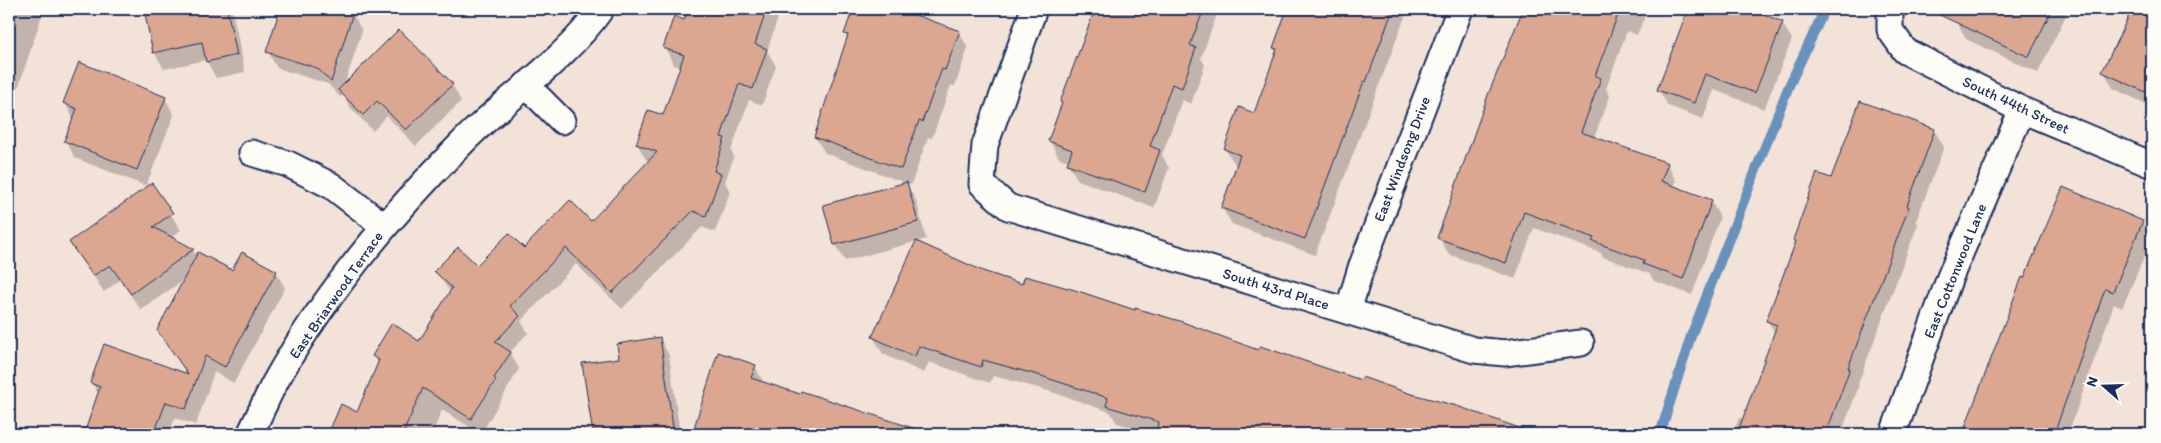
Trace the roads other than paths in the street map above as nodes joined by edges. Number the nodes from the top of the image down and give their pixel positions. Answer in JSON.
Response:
{"nodes":[{"id":1,"x":601,"y":9,"type":"edge"},
{"id":2,"x":1034,"y":9,"type":"edge"},
{"id":3,"x":1460,"y":9,"type":"edge"},
{"id":4,"x":1890,"y":19,"type":"edge"},
{"id":5,"x":526,"y":85,"type":"junction"},
{"id":6,"x":2022,"y":110,"type":"junction"},
{"id":7,"x":562,"y":121,"type":"dead end"},
{"id":8,"x":252,"y":153,"type":"dead end"},
{"id":9,"x":2152,"y":165,"type":"edge"},
{"id":10,"x":384,"y":226,"type":"junction"},
{"id":11,"x":1348,"y":311,"type":"junction"},
{"id":12,"x":1581,"y":343,"type":"dead end"},
{"id":13,"x":250,"y":434,"type":"edge"},
{"id":14,"x":1893,"y":434,"type":"edge"}],
"edges":[{"from":1,"to":5,"type":"street","name":"East Briarwood Terrace"},
{"from":2,"to":11,"type":"street","name":"South 43rd Place"},
{"from":3,"to":11,"type":"street","name":"East Windsong Drive"},
{"from":4,"to":6,"type":"street","name":"South 44th Street"},
{"from":5,"to":7,"type":"street"},
{"from":5,"to":10,"type":"street","name":"East Briarwood Terrace"},
{"from":6,"to":9,"type":"street","name":"South 44th Street"},
{"from":6,"to":14,"type":"street","name":"East Cottonwood Lane"},
{"from":8,"to":10,"type":"street"},
{"from":10,"to":13,"type":"street","name":"East Briarwood Terrace"},
{"from":11,"to":12,"type":"street","name":"South 43rd Place"}]}
